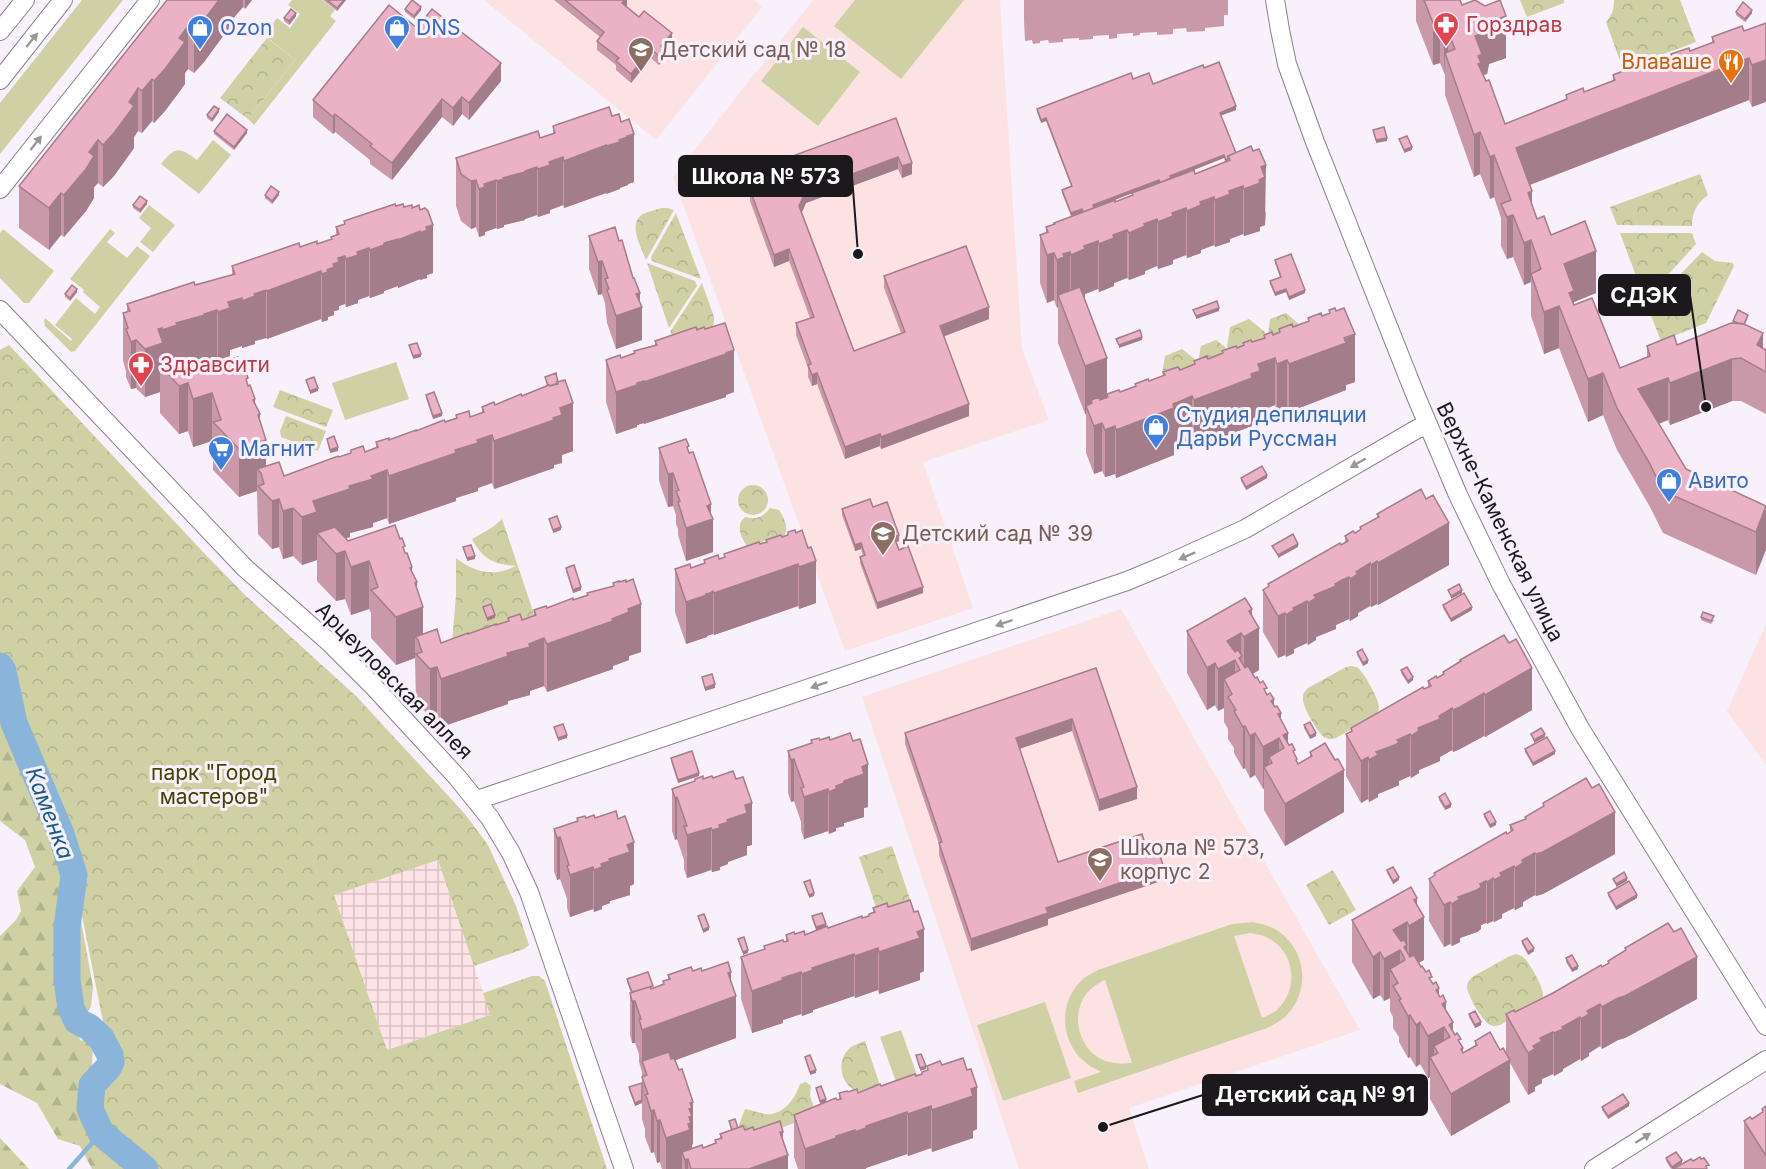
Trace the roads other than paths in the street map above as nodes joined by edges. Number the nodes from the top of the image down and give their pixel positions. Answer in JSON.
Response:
{"nodes":[{"id":1,"x":25,"y":0,"type":"edge"},
{"id":2,"x":63,"y":0,"type":"edge"},
{"id":3,"x":150,"y":0,"type":"edge"},
{"id":4,"x":1275,"y":0,"type":"edge"},
{"id":5,"x":0,"y":31,"type":"edge"},
{"id":6,"x":0,"y":80,"type":"edge"},
{"id":7,"x":0,"y":189,"type":"edge"},
{"id":8,"x":0,"y":310,"type":"edge"},
{"id":9,"x":1428,"y":425,"type":"junction"},
{"id":10,"x":477,"y":800,"type":"junction"},
{"id":11,"x":1766,"y":1026,"type":"edge"},
{"id":12,"x":1766,"y":1060,"type":"edge"},
{"id":13,"x":624,"y":1169,"type":"edge"},
{"id":14,"x":1594,"y":1169,"type":"edge"}],
"edges":[{"from":1,"to":5,"type":"street"},
{"from":6,"to":2,"type":"street","one_way":true},
{"from":7,"to":3,"type":"street","one_way":true},
{"from":4,"to":9,"type":"street","name":"Верхне-Каменская улица"},
{"from":8,"to":10,"type":"street","name":"Арцеуловская аллея"},
{"from":9,"to":10,"type":"street","one_way":true},
{"from":9,"to":11,"type":"street","name":"Верхне-Каменская улица"},
{"from":10,"to":13,"type":"street","name":"Арцеуловская аллея"},
{"from":14,"to":12,"type":"street","one_way":true}]}
